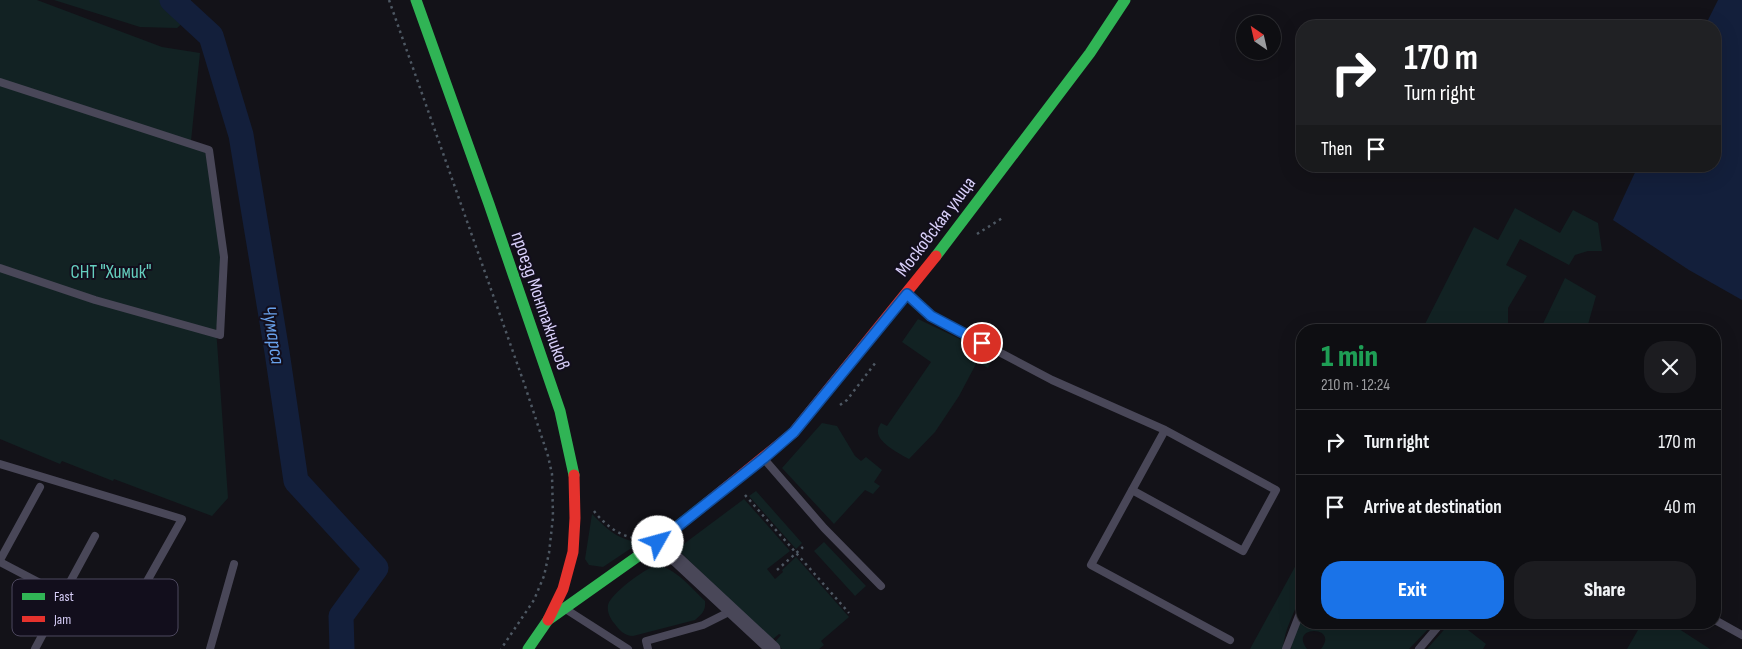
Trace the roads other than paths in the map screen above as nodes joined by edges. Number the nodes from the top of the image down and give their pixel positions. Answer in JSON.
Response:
{"nodes":[{"id":1,"x":416,"y":0,"type":"edge"},
{"id":2,"x":1125,"y":0,"type":"edge"},
{"id":3,"x":0,"y":82,"type":"edge"},
{"id":4,"x":0,"y":268,"type":"edge"},
{"id":5,"x":907,"y":294,"type":"junction"},
{"id":6,"x":1165,"y":430,"type":"junction"},
{"id":7,"x":764,"y":458,"type":"junction"},
{"id":8,"x":0,"y":464,"type":"edge"},
{"id":9,"x":40,"y":487,"type":"dead end"},
{"id":10,"x":1132,"y":490,"type":"junction"},
{"id":11,"x":95,"y":536,"type":"dead end"},
{"id":12,"x":658,"y":542,"type":"junction"},
{"id":13,"x":0,"y":561,"type":"edge"},
{"id":14,"x":234,"y":564,"type":"dead end"},
{"id":15,"x":29,"y":579,"type":"edge"},
{"id":16,"x":72,"y":579,"type":"edge"},
{"id":17,"x":148,"y":579,"type":"edge"},
{"id":18,"x":881,"y":586,"type":"dead end"},
{"id":19,"x":566,"y":609,"type":"junction"},
{"id":20,"x":731,"y":611,"type":"junction"},
{"id":21,"x":548,"y":620,"type":"junction"},
{"id":22,"x":1296,"y":623,"type":"edge"},
{"id":23,"x":1721,"y":623,"type":"edge"},
{"id":24,"x":1436,"y":629,"type":"edge"},
{"id":25,"x":1742,"y":635,"type":"edge"},
{"id":26,"x":42,"y":636,"type":"edge"},
{"id":27,"x":1230,"y":640,"type":"dead end"},
{"id":28,"x":770,"y":648,"type":"edge"},
{"id":29,"x":35,"y":649,"type":"edge"},
{"id":30,"x":210,"y":649,"type":"edge"},
{"id":31,"x":528,"y":649,"type":"edge"},
{"id":32,"x":628,"y":649,"type":"edge"},
{"id":33,"x":648,"y":649,"type":"edge"},
{"id":34,"x":1286,"y":649,"type":"edge"},
{"id":35,"x":1419,"y":649,"type":"edge"}],
"edges":[{"from":1,"to":21,"type":"street","name":"проезд Монтажников"},
{"from":2,"to":5,"type":"street","name":"Московская улица"},
{"from":3,"to":4,"type":"lane"},
{"from":5,"to":6,"type":"lane"},
{"from":5,"to":7,"type":"street","name":"Московская улица"},
{"from":6,"to":10,"type":"lane"},
{"from":6,"to":10,"type":"lane"},
{"from":7,"to":12,"type":"street","name":"Московская улица"},
{"from":7,"to":18,"type":"lane"},
{"from":8,"to":17,"type":"lane"},
{"from":9,"to":13,"type":"lane"},
{"from":10,"to":27,"type":"lane"},
{"from":11,"to":16,"type":"lane"},
{"from":12,"to":19,"type":"street","name":"Московская улица"},
{"from":12,"to":20,"type":"street"},
{"from":13,"to":15,"type":"lane"},
{"from":14,"to":30,"type":"lane"},
{"from":19,"to":21,"type":"street","name":"Московская улица"},
{"from":19,"to":32,"type":"lane"},
{"from":20,"to":28,"type":"street"},
{"from":20,"to":33,"type":"lane"},
{"from":21,"to":31,"type":"street","name":"Московская улица"},
{"from":22,"to":34,"type":"lane"},
{"from":23,"to":25,"type":"lane"},
{"from":24,"to":35,"type":"lane"},
{"from":26,"to":29,"type":"lane"}]}
